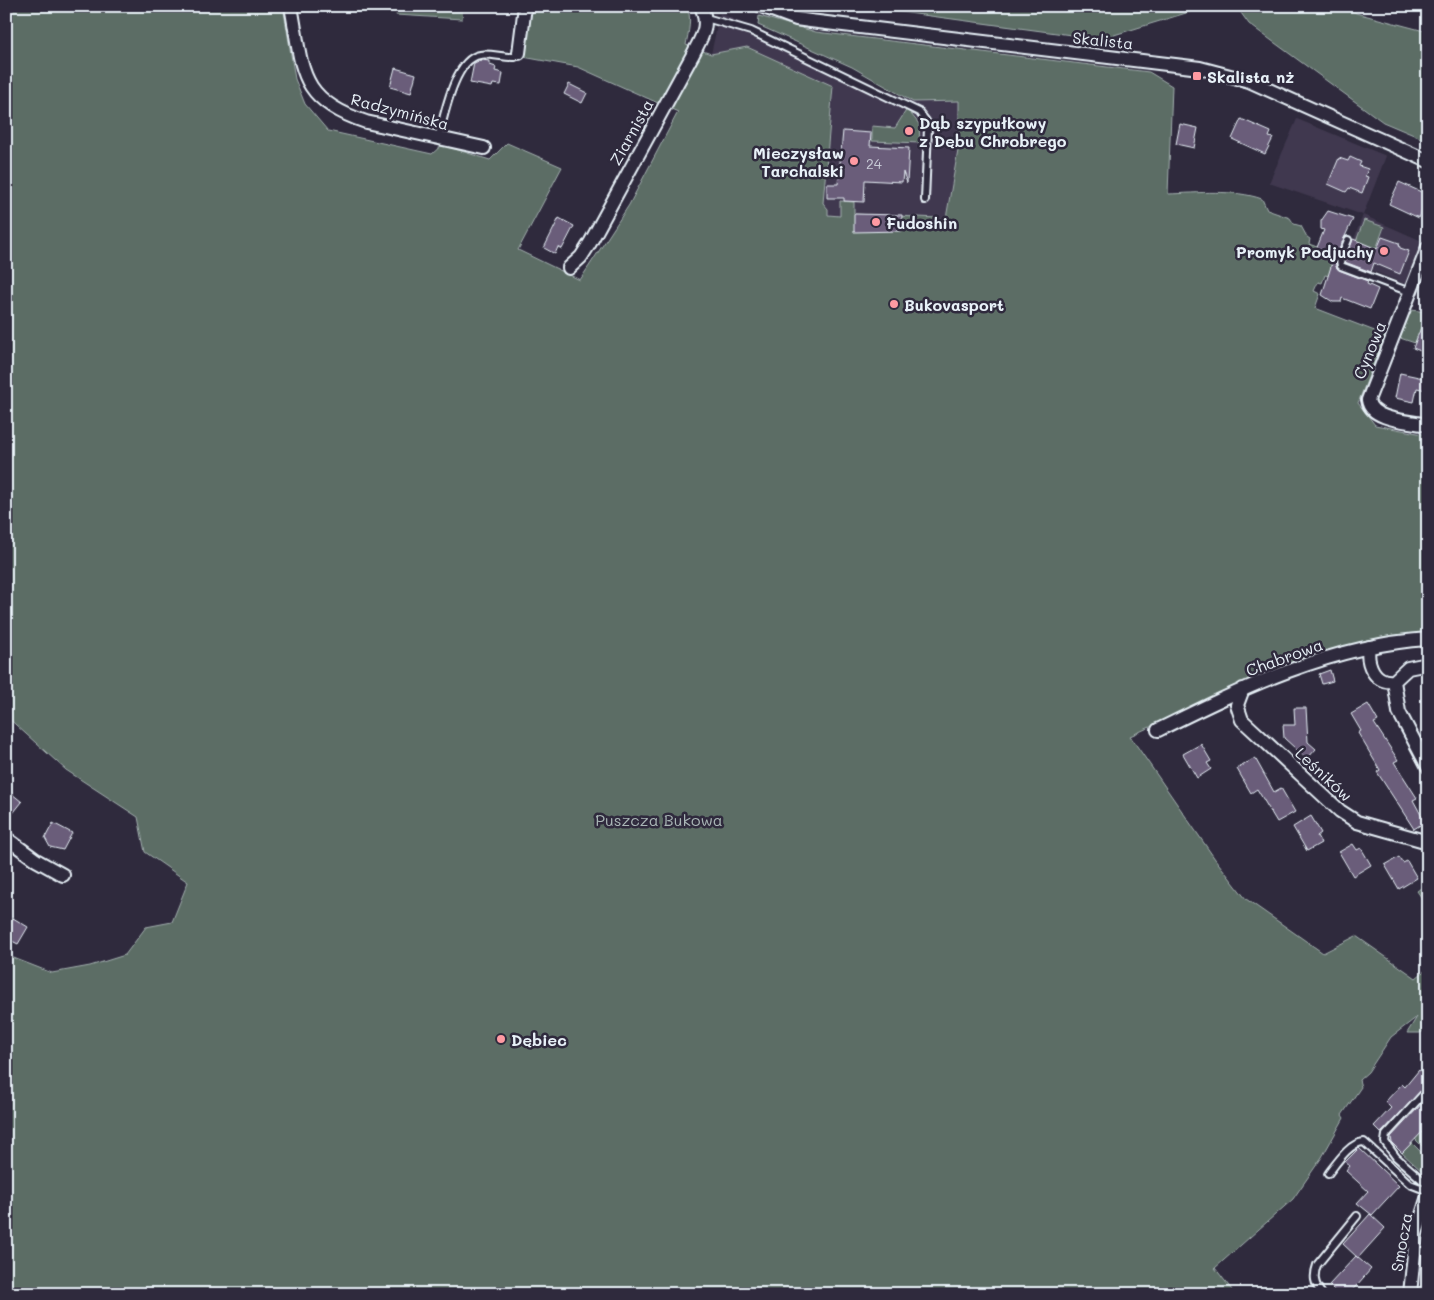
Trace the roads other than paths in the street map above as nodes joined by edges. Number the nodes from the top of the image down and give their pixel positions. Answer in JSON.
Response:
{"nodes":[{"id":1,"x":291,"y":6,"type":"edge"},
{"id":2,"x":525,"y":6,"type":"edge"},
{"id":3,"x":761,"y":6,"type":"edge"},
{"id":4,"x":703,"y":12,"type":"edge"},
{"id":5,"x":519,"y":53,"type":"joint"},
{"id":6,"x":438,"y":139,"type":"junction"},
{"id":7,"x":484,"y":148,"type":"dead end"},
{"id":8,"x":1428,"y":160,"type":"edge"},
{"id":9,"x":925,"y":200,"type":"dead end"},
{"id":10,"x":1348,"y":240,"type":"dead end"},
{"id":11,"x":1428,"y":248,"type":"edge"},
{"id":12,"x":569,"y":268,"type":"dead end"},
{"id":13,"x":1410,"y":292,"type":"junction"},
{"id":14,"x":1428,"y":425,"type":"edge"},
{"id":15,"x":1428,"y":639,"type":"edge"},
{"id":16,"x":1369,"y":646,"type":"junction"},
{"id":17,"x":1428,"y":664,"type":"edge"},
{"id":18,"x":1394,"y":681,"type":"junction"},
{"id":19,"x":1243,"y":690,"type":"junction"},
{"id":20,"x":1158,"y":730,"type":"dead end"},
{"id":21,"x":1428,"y":767,"type":"edge"},
{"id":22,"x":6,"y":838,"type":"edge"},
{"id":23,"x":1428,"y":842,"type":"edge"},
{"id":24,"x":63,"y":875,"type":"dead end"},
{"id":25,"x":1428,"y":1089,"type":"edge"},
{"id":26,"x":1328,"y":1174,"type":"dead end"},
{"id":27,"x":1428,"y":1185,"type":"edge"},
{"id":28,"x":1428,"y":1191,"type":"edge"},
{"id":29,"x":1428,"y":1196,"type":"edge"},
{"id":30,"x":1357,"y":1216,"type":"dead end"},
{"id":31,"x":1322,"y":1294,"type":"edge"},
{"id":32,"x":1410,"y":1294,"type":"edge"}],
"edges":[{"from":1,"to":6,"type":"street","name":"Radzymińska"},
{"from":2,"to":5,"type":"street"},
{"from":3,"to":8,"type":"street","name":"Skalista"},
{"from":4,"to":9,"type":"lane"},
{"from":4,"to":12,"type":"street","name":"Ziarnista"},
{"from":5,"to":6,"type":"lane"},
{"from":6,"to":7,"type":"street","name":"Radzymińska"},
{"from":10,"to":13,"type":"lane"},
{"from":11,"to":13,"type":"street","name":"Cynowa"},
{"from":13,"to":14,"type":"street","name":"Cynowa"},
{"from":15,"to":16,"type":"street","name":"Chabrowa"},
{"from":16,"to":18,"type":"street"},
{"from":16,"to":19,"type":"street","name":"Chabrowa"},
{"from":17,"to":18,"type":"street"},
{"from":18,"to":21,"type":"street"},
{"from":19,"to":20,"type":"street","name":"Chabrowa"},
{"from":19,"to":23,"type":"street","name":"Leśników"},
{"from":22,"to":24,"type":"street"},
{"from":25,"to":27,"type":"lane"},
{"from":26,"to":28,"type":"lane"},
{"from":29,"to":32,"type":"street","name":"Smocza"},
{"from":30,"to":31,"type":"lane"}]}
